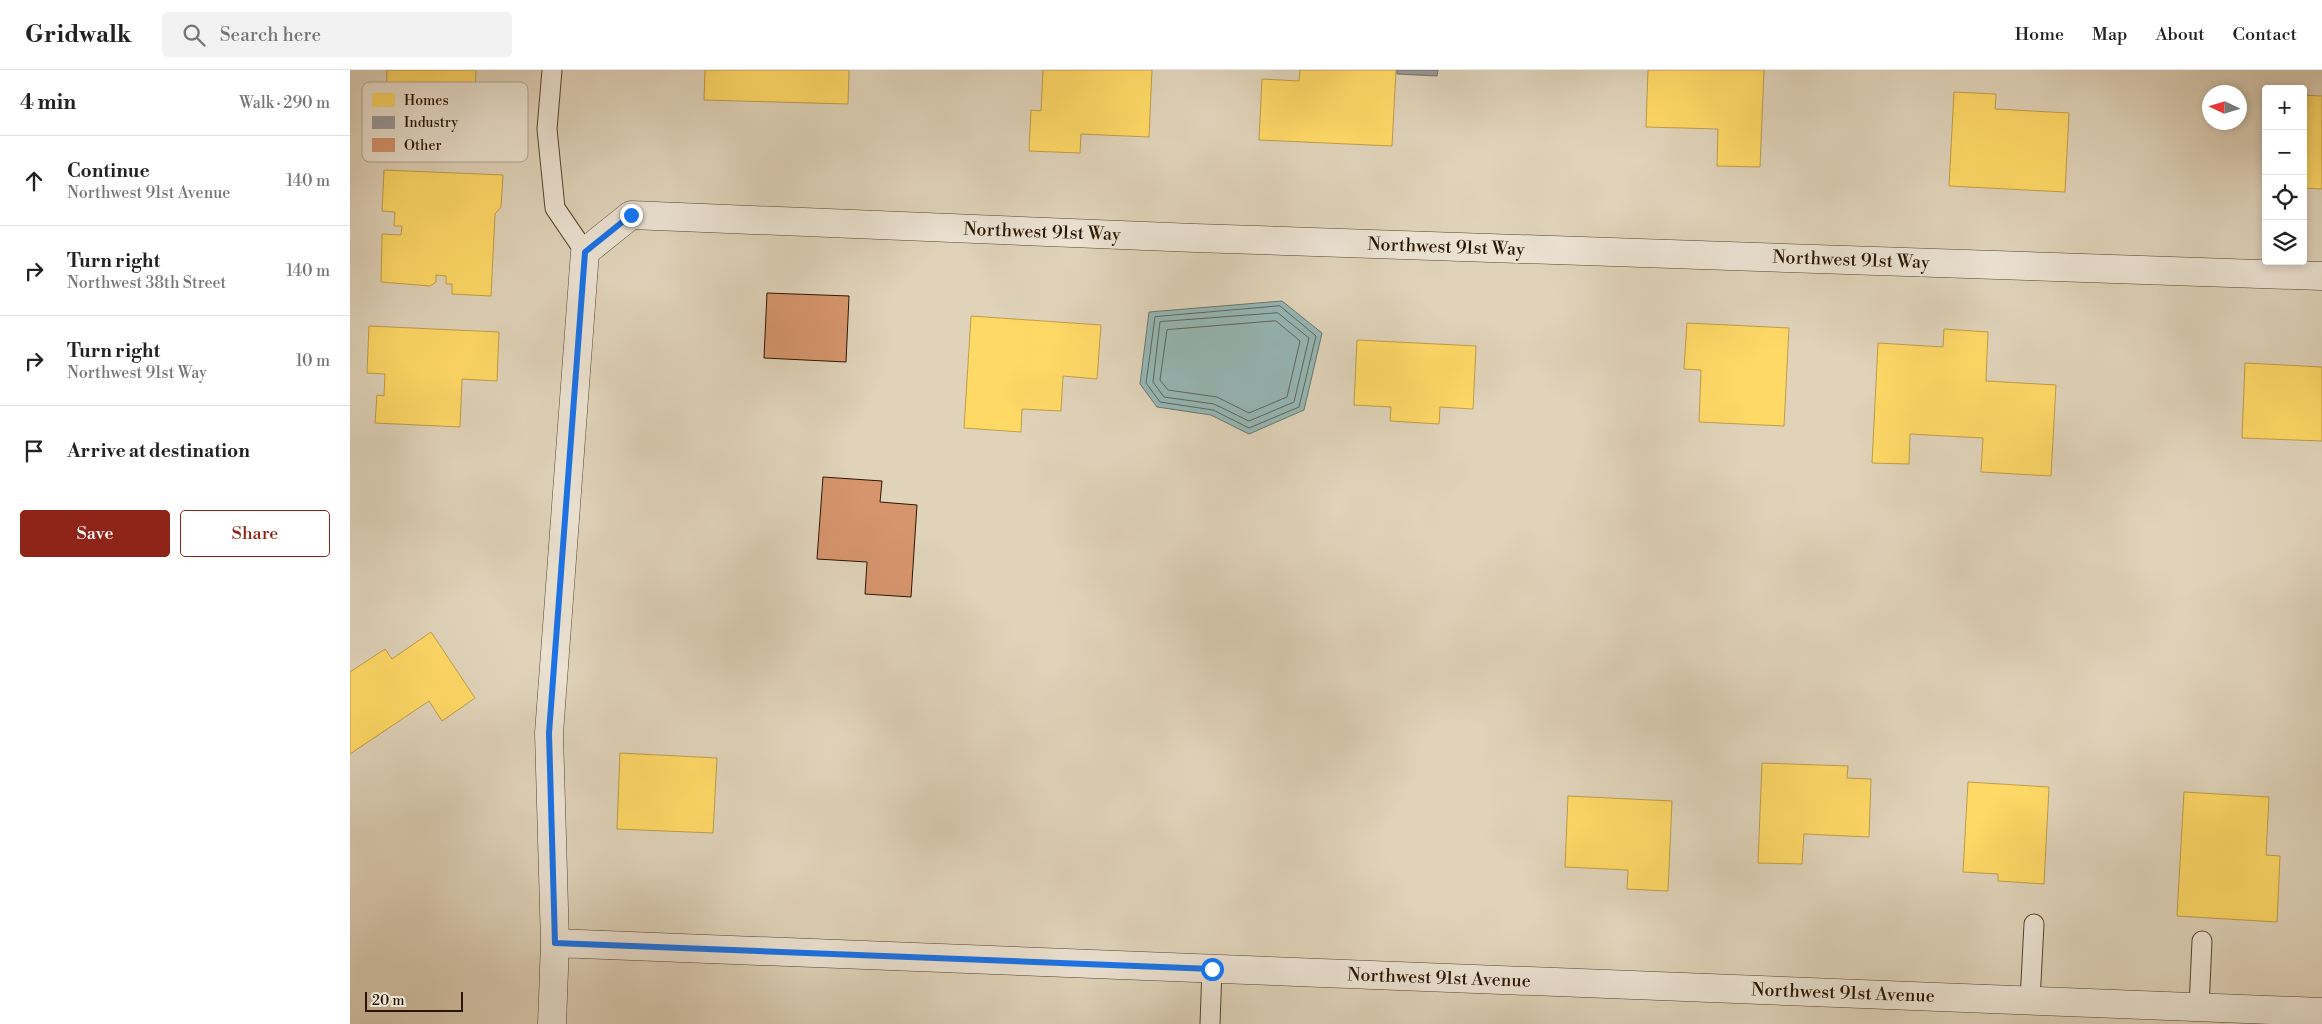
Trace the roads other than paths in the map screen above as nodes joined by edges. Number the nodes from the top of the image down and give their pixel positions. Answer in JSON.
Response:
{"nodes":[{"id":1,"x":552,"y":70,"type":"edge"},
{"id":2,"x":585,"y":252,"type":"junction"},
{"id":3,"x":2321,"y":276,"type":"edge"},
{"id":4,"x":2034,"y":924,"type":"dead end"},
{"id":5,"x":2202,"y":941,"type":"dead end"},
{"id":6,"x":555,"y":943,"type":"junction"},
{"id":7,"x":1212,"y":969,"type":"junction"},
{"id":8,"x":2030,"y":1001,"type":"junction"},
{"id":9,"x":2199,"y":1007,"type":"junction"},
{"id":10,"x":2322,"y":1012,"type":"edge"},
{"id":11,"x":552,"y":1024,"type":"edge"},
{"id":12,"x":1210,"y":1024,"type":"edge"}],
"edges":[{"from":1,"to":2,"type":"lane"},
{"from":2,"to":3,"type":"street","name":"Northwest 91st Way"},
{"from":2,"to":6,"type":"street"},
{"from":4,"to":8,"type":"lane"},
{"from":5,"to":9,"type":"lane"},
{"from":6,"to":7,"type":"street","name":"Northwest 91st Avenue"},
{"from":6,"to":11,"type":"street"},
{"from":7,"to":8,"type":"street","name":"Northwest 91st Avenue"},
{"from":7,"to":12,"type":"lane"},
{"from":8,"to":9,"type":"street","name":"Northwest 91st Avenue"},
{"from":9,"to":10,"type":"street","name":"Northwest 91st Avenue"}]}
